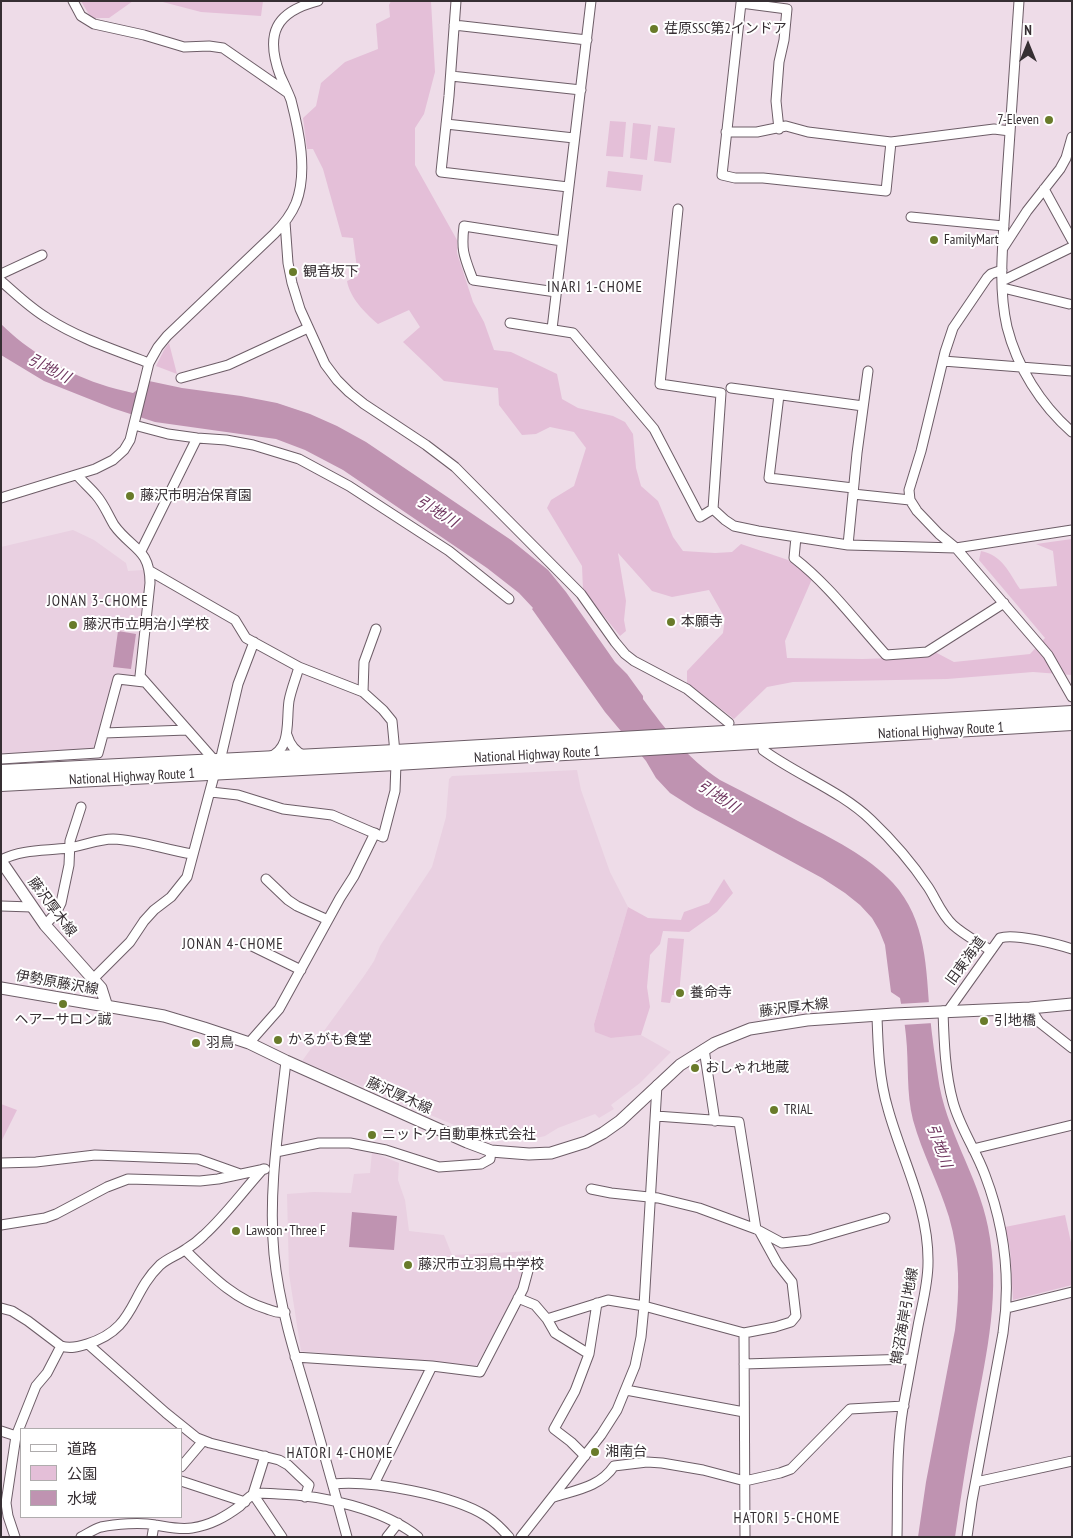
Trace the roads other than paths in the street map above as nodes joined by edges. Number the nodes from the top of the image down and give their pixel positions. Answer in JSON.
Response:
{"nodes":[{"id":1,"x":73,"y":1,"type":"edge"},
{"id":2,"x":318,"y":1,"type":"edge"},
{"id":3,"x":456,"y":1,"type":"edge"},
{"id":4,"x":592,"y":1,"type":"edge"},
{"id":5,"x":1019,"y":1,"type":"edge"},
{"id":6,"x":454,"y":25,"type":"junction"},
{"id":7,"x":587,"y":40,"type":"junction"},
{"id":8,"x":451,"y":76,"type":"junction"},
{"id":9,"x":581,"y":90,"type":"junction"},
{"id":10,"x":288,"y":93,"type":"junction"},
{"id":11,"x":446,"y":124,"type":"junction"},
{"id":12,"x":779,"y":129,"type":"junction"},
{"id":13,"x":1010,"y":130,"type":"junction"},
{"id":14,"x":726,"y":132,"type":"junction"},
{"id":15,"x":1072,"y":137,"type":"edge"},
{"id":16,"x":574,"y":138,"type":"junction"},
{"id":17,"x":891,"y":142,"type":"junction"},
{"id":18,"x":568,"y":187,"type":"junction"},
{"id":19,"x":1044,"y":189,"type":"junction"},
{"id":20,"x":678,"y":209,"type":"dead end"},
{"id":21,"x":911,"y":217,"type":"dead end"},
{"id":22,"x":285,"y":222,"type":"junction"},
{"id":23,"x":1004,"y":226,"type":"junction"},
{"id":24,"x":1072,"y":240,"type":"edge"},
{"id":25,"x":562,"y":241,"type":"junction"},
{"id":26,"x":1072,"y":247,"type":"edge"},
{"id":27,"x":1003,"y":248,"type":"junction"},
{"id":28,"x":42,"y":255,"type":"dead end"},
{"id":29,"x":1002,"y":270,"type":"junction"},
{"id":30,"x":1,"y":274,"type":"edge"},
{"id":31,"x":1,"y":282,"type":"edge"},
{"id":32,"x":1002,"y":285,"type":"junction"},
{"id":33,"x":556,"y":292,"type":"junction"},
{"id":34,"x":1069,"y":304,"type":"dead end"},
{"id":35,"x":510,"y":323,"type":"dead end"},
{"id":36,"x":308,"y":328,"type":"junction"},
{"id":37,"x":552,"y":329,"type":"junction"},
{"id":38,"x":943,"y":360,"type":"junction"},
{"id":39,"x":150,"y":363,"type":"junction"},
{"id":40,"x":1023,"y":367,"type":"junction"},
{"id":41,"x":868,"y":371,"type":"dead end"},
{"id":42,"x":1072,"y":371,"type":"edge"},
{"id":43,"x":181,"y":378,"type":"dead end"},
{"id":44,"x":731,"y":388,"type":"dead end"},
{"id":45,"x":779,"y":395,"type":"junction"},
{"id":46,"x":864,"y":406,"type":"junction"},
{"id":47,"x":134,"y":426,"type":"junction"},
{"id":48,"x":1072,"y":432,"type":"edge"},
{"id":49,"x":197,"y":438,"type":"junction"},
{"id":50,"x":77,"y":475,"type":"junction"},
{"id":51,"x":853,"y":491,"type":"junction"},
{"id":52,"x":1,"y":498,"type":"edge"},
{"id":53,"x":910,"y":500,"type":"junction"},
{"id":54,"x":714,"y":509,"type":"junction"},
{"id":55,"x":1072,"y":530,"type":"edge"},
{"id":56,"x":796,"y":537,"type":"junction"},
{"id":57,"x":848,"y":545,"type":"junction"},
{"id":58,"x":956,"y":548,"type":"junction"},
{"id":59,"x":141,"y":552,"type":"junction"},
{"id":60,"x":150,"y":571,"type":"junction"},
{"id":61,"x":509,"y":599,"type":"dead end"},
{"id":62,"x":1004,"y":603,"type":"junction"},
{"id":63,"x":376,"y":629,"type":"dead end"},
{"id":64,"x":254,"y":642,"type":"junction"},
{"id":65,"x":299,"y":667,"type":"junction"},
{"id":66,"x":144,"y":682,"type":"junction"},
{"id":67,"x":363,"y":692,"type":"junction"},
{"id":68,"x":1072,"y":697,"type":"edge"},
{"id":69,"x":1072,"y":713,"type":"edge"},
{"id":70,"x":728,"y":722,"type":"dead end"},
{"id":71,"x":1072,"y":723,"type":"edge"},
{"id":72,"x":187,"y":730,"type":"junction"},
{"id":73,"x":104,"y":733,"type":"junction"},
{"id":74,"x":287,"y":735,"type":"junction"},
{"id":75,"x":692,"y":740,"type":"junction"},
{"id":76,"x":763,"y":750,"type":"dead end"},
{"id":77,"x":305,"y":756,"type":"junction"},
{"id":78,"x":1,"y":758,"type":"edge"},
{"id":79,"x":265,"y":758,"type":"junction"},
{"id":80,"x":396,"y":758,"type":"junction"},
{"id":81,"x":217,"y":765,"type":"junction"},
{"id":82,"x":1,"y":772,"type":"edge"},
{"id":83,"x":1,"y":784,"type":"edge"},
{"id":84,"x":210,"y":792,"type":"junction"},
{"id":85,"x":81,"y":807,"type":"dead end"},
{"id":86,"x":375,"y":834,"type":"junction"},
{"id":87,"x":69,"y":848,"type":"junction"},
{"id":88,"x":192,"y":854,"type":"junction"},
{"id":89,"x":1,"y":861,"type":"edge"},
{"id":90,"x":266,"y":879,"type":"dead end"},
{"id":91,"x":1,"y":906,"type":"edge"},
{"id":92,"x":32,"y":907,"type":"junction"},
{"id":93,"x":328,"y":920,"type":"junction"},
{"id":94,"x":45,"y":925,"type":"junction"},
{"id":95,"x":252,"y":946,"type":"dead end"},
{"id":96,"x":1072,"y":949,"type":"edge"},
{"id":97,"x":990,"y":950,"type":"junction"},
{"id":98,"x":301,"y":970,"type":"junction"},
{"id":99,"x":92,"y":980,"type":"junction"},
{"id":100,"x":1,"y":988,"type":"edge"},
{"id":101,"x":1072,"y":1004,"type":"edge"},
{"id":102,"x":108,"y":1007,"type":"junction"},
{"id":103,"x":1030,"y":1008,"type":"junction"},
{"id":104,"x":942,"y":1011,"type":"junction"},
{"id":105,"x":877,"y":1016,"type":"junction"},
{"id":106,"x":249,"y":1043,"type":"junction"},
{"id":107,"x":1072,"y":1048,"type":"edge"},
{"id":108,"x":704,"y":1049,"type":"junction"},
{"id":109,"x":286,"y":1062,"type":"junction"},
{"id":110,"x":657,"y":1085,"type":"junction"},
{"id":111,"x":656,"y":1116,"type":"junction"},
{"id":112,"x":715,"y":1121,"type":"junction"},
{"id":113,"x":1072,"y":1125,"type":"edge"},
{"id":114,"x":973,"y":1149,"type":"junction"},
{"id":115,"x":491,"y":1151,"type":"junction"},
{"id":116,"x":276,"y":1152,"type":"junction"},
{"id":117,"x":1,"y":1163,"type":"edge"},
{"id":118,"x":274,"y":1168,"type":"junction"},
{"id":119,"x":264,"y":1170,"type":"junction"},
{"id":120,"x":240,"y":1174,"type":"junction"},
{"id":121,"x":591,"y":1189,"type":"dead end"},
{"id":122,"x":650,"y":1197,"type":"junction"},
{"id":123,"x":885,"y":1218,"type":"dead end"},
{"id":124,"x":1,"y":1225,"type":"edge"},
{"id":125,"x":758,"y":1230,"type":"junction"},
{"id":126,"x":185,"y":1250,"type":"junction"},
{"id":127,"x":529,"y":1267,"type":"dead end"},
{"id":128,"x":1072,"y":1292,"type":"edge"},
{"id":129,"x":518,"y":1298,"type":"junction"},
{"id":130,"x":597,"y":1303,"type":"junction"},
{"id":131,"x":644,"y":1306,"type":"junction"},
{"id":132,"x":1,"y":1308,"type":"edge"},
{"id":133,"x":1007,"y":1308,"type":"junction"},
{"id":134,"x":285,"y":1312,"type":"junction"},
{"id":135,"x":548,"y":1319,"type":"junction"},
{"id":136,"x":744,"y":1333,"type":"junction"},
{"id":137,"x":88,"y":1344,"type":"junction"},
{"id":138,"x":60,"y":1346,"type":"junction"},
{"id":139,"x":589,"y":1354,"type":"junction"},
{"id":140,"x":295,"y":1357,"type":"junction"},
{"id":141,"x":912,"y":1360,"type":"junction"},
{"id":142,"x":744,"y":1364,"type":"junction"},
{"id":143,"x":432,"y":1366,"type":"junction"},
{"id":144,"x":626,"y":1390,"type":"junction"},
{"id":145,"x":904,"y":1406,"type":"junction"},
{"id":146,"x":744,"y":1412,"type":"junction"},
{"id":147,"x":1,"y":1431,"type":"edge"},
{"id":148,"x":16,"y":1436,"type":"junction"},
{"id":149,"x":203,"y":1441,"type":"junction"},
{"id":150,"x":266,"y":1456,"type":"junction"},
{"id":151,"x":585,"y":1456,"type":"junction"},
{"id":152,"x":1072,"y":1461,"type":"edge"},
{"id":153,"x":182,"y":1466,"type":"edge"},
{"id":154,"x":182,"y":1481,"type":"edge"},
{"id":155,"x":745,"y":1481,"type":"junction"},
{"id":156,"x":976,"y":1482,"type":"junction"},
{"id":157,"x":333,"y":1484,"type":"junction"},
{"id":158,"x":374,"y":1484,"type":"junction"},
{"id":159,"x":253,"y":1494,"type":"junction"},
{"id":160,"x":305,"y":1496,"type":"junction"},
{"id":161,"x":554,"y":1497,"type":"junction"},
{"id":162,"x":245,"y":1502,"type":"junction"},
{"id":163,"x":338,"y":1503,"type":"junction"},
{"id":164,"x":136,"y":1520,"type":"edge"},
{"id":165,"x":398,"y":1523,"type":"junction"},
{"id":166,"x":154,"y":1525,"type":"junction"},
{"id":167,"x":15,"y":1537,"type":"edge"},
{"id":168,"x":80,"y":1537,"type":"edge"},
{"id":169,"x":152,"y":1537,"type":"edge"},
{"id":170,"x":282,"y":1537,"type":"edge"},
{"id":171,"x":347,"y":1537,"type":"edge"},
{"id":172,"x":387,"y":1537,"type":"edge"},
{"id":173,"x":418,"y":1537,"type":"edge"},
{"id":174,"x":509,"y":1537,"type":"edge"},
{"id":175,"x":521,"y":1537,"type":"edge"},
{"id":176,"x":745,"y":1537,"type":"edge"},
{"id":177,"x":897,"y":1537,"type":"edge"},
{"id":178,"x":967,"y":1537,"type":"edge"}],
"edges":[{"from":1,"to":10,"type":"street"},
{"from":2,"to":10,"type":"street"},
{"from":3,"to":6,"type":"street"},
{"from":4,"to":7,"type":"street"},
{"from":5,"to":13,"type":"street"},
{"from":6,"to":7,"type":"street"},
{"from":6,"to":8,"type":"street"},
{"from":7,"to":9,"type":"street"},
{"from":8,"to":9,"type":"street"},
{"from":8,"to":11,"type":"street"},
{"from":9,"to":16,"type":"street"},
{"from":10,"to":22,"type":"street"},
{"from":11,"to":16,"type":"street"},
{"from":11,"to":18,"type":"street"},
{"from":12,"to":14,"type":"street"},
{"from":12,"to":14,"type":"street"},
{"from":12,"to":17,"type":"street"},
{"from":13,"to":17,"type":"street"},
{"from":13,"to":23,"type":"street"},
{"from":14,"to":17,"type":"street"},
{"from":15,"to":19,"type":"street"},
{"from":16,"to":18,"type":"street"},
{"from":18,"to":25,"type":"street"},
{"from":19,"to":24,"type":"street"},
{"from":19,"to":27,"type":"street"},
{"from":20,"to":54,"type":"street"},
{"from":21,"to":23,"type":"street"},
{"from":22,"to":36,"type":"street"},
{"from":22,"to":39,"type":"street"},
{"from":23,"to":27,"type":"street"},
{"from":25,"to":33,"type":"street"},
{"from":25,"to":33,"type":"street"},
{"from":26,"to":32,"type":"street"},
{"from":27,"to":29,"type":"street"},
{"from":28,"to":30,"type":"street"},
{"from":29,"to":32,"type":"street"},
{"from":29,"to":38,"type":"street"},
{"from":31,"to":39,"type":"street"},
{"from":32,"to":34,"type":"street"},
{"from":32,"to":40,"type":"street"},
{"from":33,"to":37,"type":"street"},
{"from":35,"to":37,"type":"street"},
{"from":36,"to":43,"type":"street"},
{"from":36,"to":70,"type":"street"},
{"from":37,"to":54,"type":"street"},
{"from":38,"to":40,"type":"street"},
{"from":38,"to":53,"type":"street"},
{"from":39,"to":47,"type":"street"},
{"from":40,"to":42,"type":"street"},
{"from":40,"to":48,"type":"street"},
{"from":41,"to":46,"type":"street"},
{"from":44,"to":45,"type":"street"},
{"from":45,"to":46,"type":"street"},
{"from":45,"to":51,"type":"street"},
{"from":46,"to":51,"type":"street"},
{"from":47,"to":49,"type":"street"},
{"from":47,"to":50,"type":"street"},
{"from":49,"to":59,"type":"street"},
{"from":49,"to":61,"type":"street"},
{"from":50,"to":52,"type":"street"},
{"from":50,"to":59,"type":"street"},
{"from":51,"to":53,"type":"street"},
{"from":51,"to":57,"type":"street"},
{"from":53,"to":58,"type":"street"},
{"from":54,"to":56,"type":"street"},
{"from":55,"to":58,"type":"street"},
{"from":56,"to":57,"type":"street"},
{"from":56,"to":62,"type":"street"},
{"from":57,"to":58,"type":"street"},
{"from":58,"to":62,"type":"street"},
{"from":59,"to":60,"type":"street"},
{"from":60,"to":64,"type":"street"},
{"from":60,"to":66,"type":"street"},
{"from":62,"to":68,"type":"street"},
{"from":63,"to":67,"type":"street"},
{"from":64,"to":65,"type":"street"},
{"from":64,"to":81,"type":"street"},
{"from":65,"to":67,"type":"street"},
{"from":65,"to":74,"type":"street"},
{"from":66,"to":72,"type":"street"},
{"from":66,"to":73,"type":"street"},
{"from":67,"to":80,"type":"street"},
{"from":69,"to":75,"type":"highway","name":"National Highway Route 1"},
{"from":71,"to":75,"type":"highway","name":"National Highway Route 1"},
{"from":72,"to":73,"type":"street"},
{"from":72,"to":81,"type":"street"},
{"from":73,"to":78,"type":"street"},
{"from":74,"to":77,"type":"street"},
{"from":74,"to":79,"type":"street"},
{"from":75,"to":80,"type":"highway","name":"National Highway Route 1"},
{"from":76,"to":97,"type":"street"},
{"from":77,"to":79,"type":"highway","name":"National Highway Route 1"},
{"from":77,"to":80,"type":"highway","name":"National Highway Route 1"},
{"from":79,"to":81,"type":"highway","name":"National Highway Route 1"},
{"from":80,"to":81,"type":"highway","name":"National Highway Route 1"},
{"from":80,"to":86,"type":"street"},
{"from":81,"to":82,"type":"highway","name":"National Highway Route 1"},
{"from":81,"to":83,"type":"highway","name":"National Highway Route 1"},
{"from":81,"to":84,"type":"street"},
{"from":84,"to":86,"type":"street"},
{"from":84,"to":88,"type":"street"},
{"from":85,"to":87,"type":"street"},
{"from":86,"to":93,"type":"street"},
{"from":87,"to":88,"type":"street"},
{"from":87,"to":89,"type":"street"},
{"from":87,"to":94,"type":"street"},
{"from":88,"to":99,"type":"street"},
{"from":89,"to":92,"type":"main road","name":"藤沢厚木線"},
{"from":90,"to":93,"type":"street"},
{"from":91,"to":92,"type":"street"},
{"from":92,"to":94,"type":"main road","name":"藤沢厚木線"},
{"from":93,"to":98,"type":"street"},
{"from":94,"to":99,"type":"main road","name":"藤沢厚木線"},
{"from":95,"to":98,"type":"street"},
{"from":96,"to":97,"type":"street","name":"旧東海道"},
{"from":97,"to":104,"type":"street","name":"旧東海道"},
{"from":98,"to":106,"type":"street"},
{"from":99,"to":102,"type":"main road","name":"藤沢厚木線"},
{"from":100,"to":102,"type":"main road","name":"伊勢原藤沢線"},
{"from":101,"to":103,"type":"main road","name":"藤沢厚木線"},
{"from":102,"to":106,"type":"main road","name":"藤沢厚木線"},
{"from":103,"to":104,"type":"main road","name":"藤沢厚木線"},
{"from":103,"to":107,"type":"street"},
{"from":104,"to":105,"type":"main road","name":"藤沢厚木線"},
{"from":104,"to":114,"type":"street"},
{"from":105,"to":108,"type":"main road","name":"藤沢厚木線"},
{"from":105,"to":141,"type":"street","name":"鵠沼海岸引地線"},
{"from":106,"to":109,"type":"main road","name":"藤沢厚木線"},
{"from":108,"to":110,"type":"main road","name":"藤沢厚木線"},
{"from":108,"to":112,"type":"street"},
{"from":109,"to":115,"type":"main road","name":"藤沢厚木線"},
{"from":109,"to":116,"type":"street"},
{"from":110,"to":111,"type":"street"},
{"from":110,"to":115,"type":"main road","name":"藤沢厚木線"},
{"from":111,"to":112,"type":"street"},
{"from":111,"to":122,"type":"street"},
{"from":112,"to":125,"type":"street"},
{"from":113,"to":114,"type":"street"},
{"from":114,"to":133,"type":"street"},
{"from":115,"to":116,"type":"street"},
{"from":116,"to":118,"type":"street"},
{"from":117,"to":120,"type":"street"},
{"from":118,"to":119,"type":"street"},
{"from":118,"to":134,"type":"street"},
{"from":119,"to":120,"type":"street"},
{"from":119,"to":126,"type":"street"},
{"from":120,"to":124,"type":"street"},
{"from":121,"to":122,"type":"street"},
{"from":122,"to":125,"type":"street"},
{"from":122,"to":131,"type":"street"},
{"from":123,"to":125,"type":"street"},
{"from":125,"to":136,"type":"street"},
{"from":126,"to":134,"type":"street"},
{"from":126,"to":137,"type":"street"},
{"from":127,"to":129,"type":"street"},
{"from":128,"to":133,"type":"street"},
{"from":129,"to":135,"type":"street"},
{"from":129,"to":143,"type":"street"},
{"from":130,"to":131,"type":"street"},
{"from":130,"to":135,"type":"street"},
{"from":130,"to":139,"type":"street"},
{"from":131,"to":136,"type":"street"},
{"from":131,"to":144,"type":"street"},
{"from":132,"to":138,"type":"street"},
{"from":133,"to":156,"type":"street"},
{"from":134,"to":140,"type":"street"},
{"from":135,"to":139,"type":"street"},
{"from":136,"to":142,"type":"street"},
{"from":137,"to":138,"type":"street"},
{"from":137,"to":149,"type":"street"},
{"from":138,"to":148,"type":"street"},
{"from":139,"to":151,"type":"street"},
{"from":140,"to":143,"type":"street"},
{"from":140,"to":157,"type":"street"},
{"from":141,"to":142,"type":"street"},
{"from":141,"to":145,"type":"street","name":"鵠沼海岸引地線"},
{"from":142,"to":146,"type":"street"},
{"from":143,"to":158,"type":"street"},
{"from":144,"to":146,"type":"street"},
{"from":144,"to":151,"type":"street"},
{"from":145,"to":155,"type":"street"},
{"from":145,"to":177,"type":"street","name":"鵠沼海岸引地線"},
{"from":146,"to":155,"type":"street"},
{"from":147,"to":148,"type":"street"},
{"from":148,"to":167,"type":"street"},
{"from":149,"to":150,"type":"street"},
{"from":149,"to":153,"type":"street"},
{"from":150,"to":159,"type":"street"},
{"from":150,"to":160,"type":"street"},
{"from":151,"to":161,"type":"street"},
{"from":152,"to":156,"type":"street"},
{"from":154,"to":162,"type":"street"},
{"from":155,"to":161,"type":"street"},
{"from":155,"to":176,"type":"street"},
{"from":156,"to":178,"type":"street"},
{"from":157,"to":158,"type":"street"},
{"from":157,"to":163,"type":"street"},
{"from":158,"to":174,"type":"street"},
{"from":159,"to":160,"type":"street"},
{"from":159,"to":162,"type":"street"},
{"from":159,"to":170,"type":"street"},
{"from":160,"to":163,"type":"street"},
{"from":161,"to":175,"type":"street"},
{"from":162,"to":166,"type":"street"},
{"from":163,"to":165,"type":"street"},
{"from":163,"to":171,"type":"street"},
{"from":164,"to":166,"type":"street"},
{"from":164,"to":168,"type":"street"},
{"from":165,"to":172,"type":"street"},
{"from":165,"to":173,"type":"street"},
{"from":166,"to":169,"type":"street"}]}
